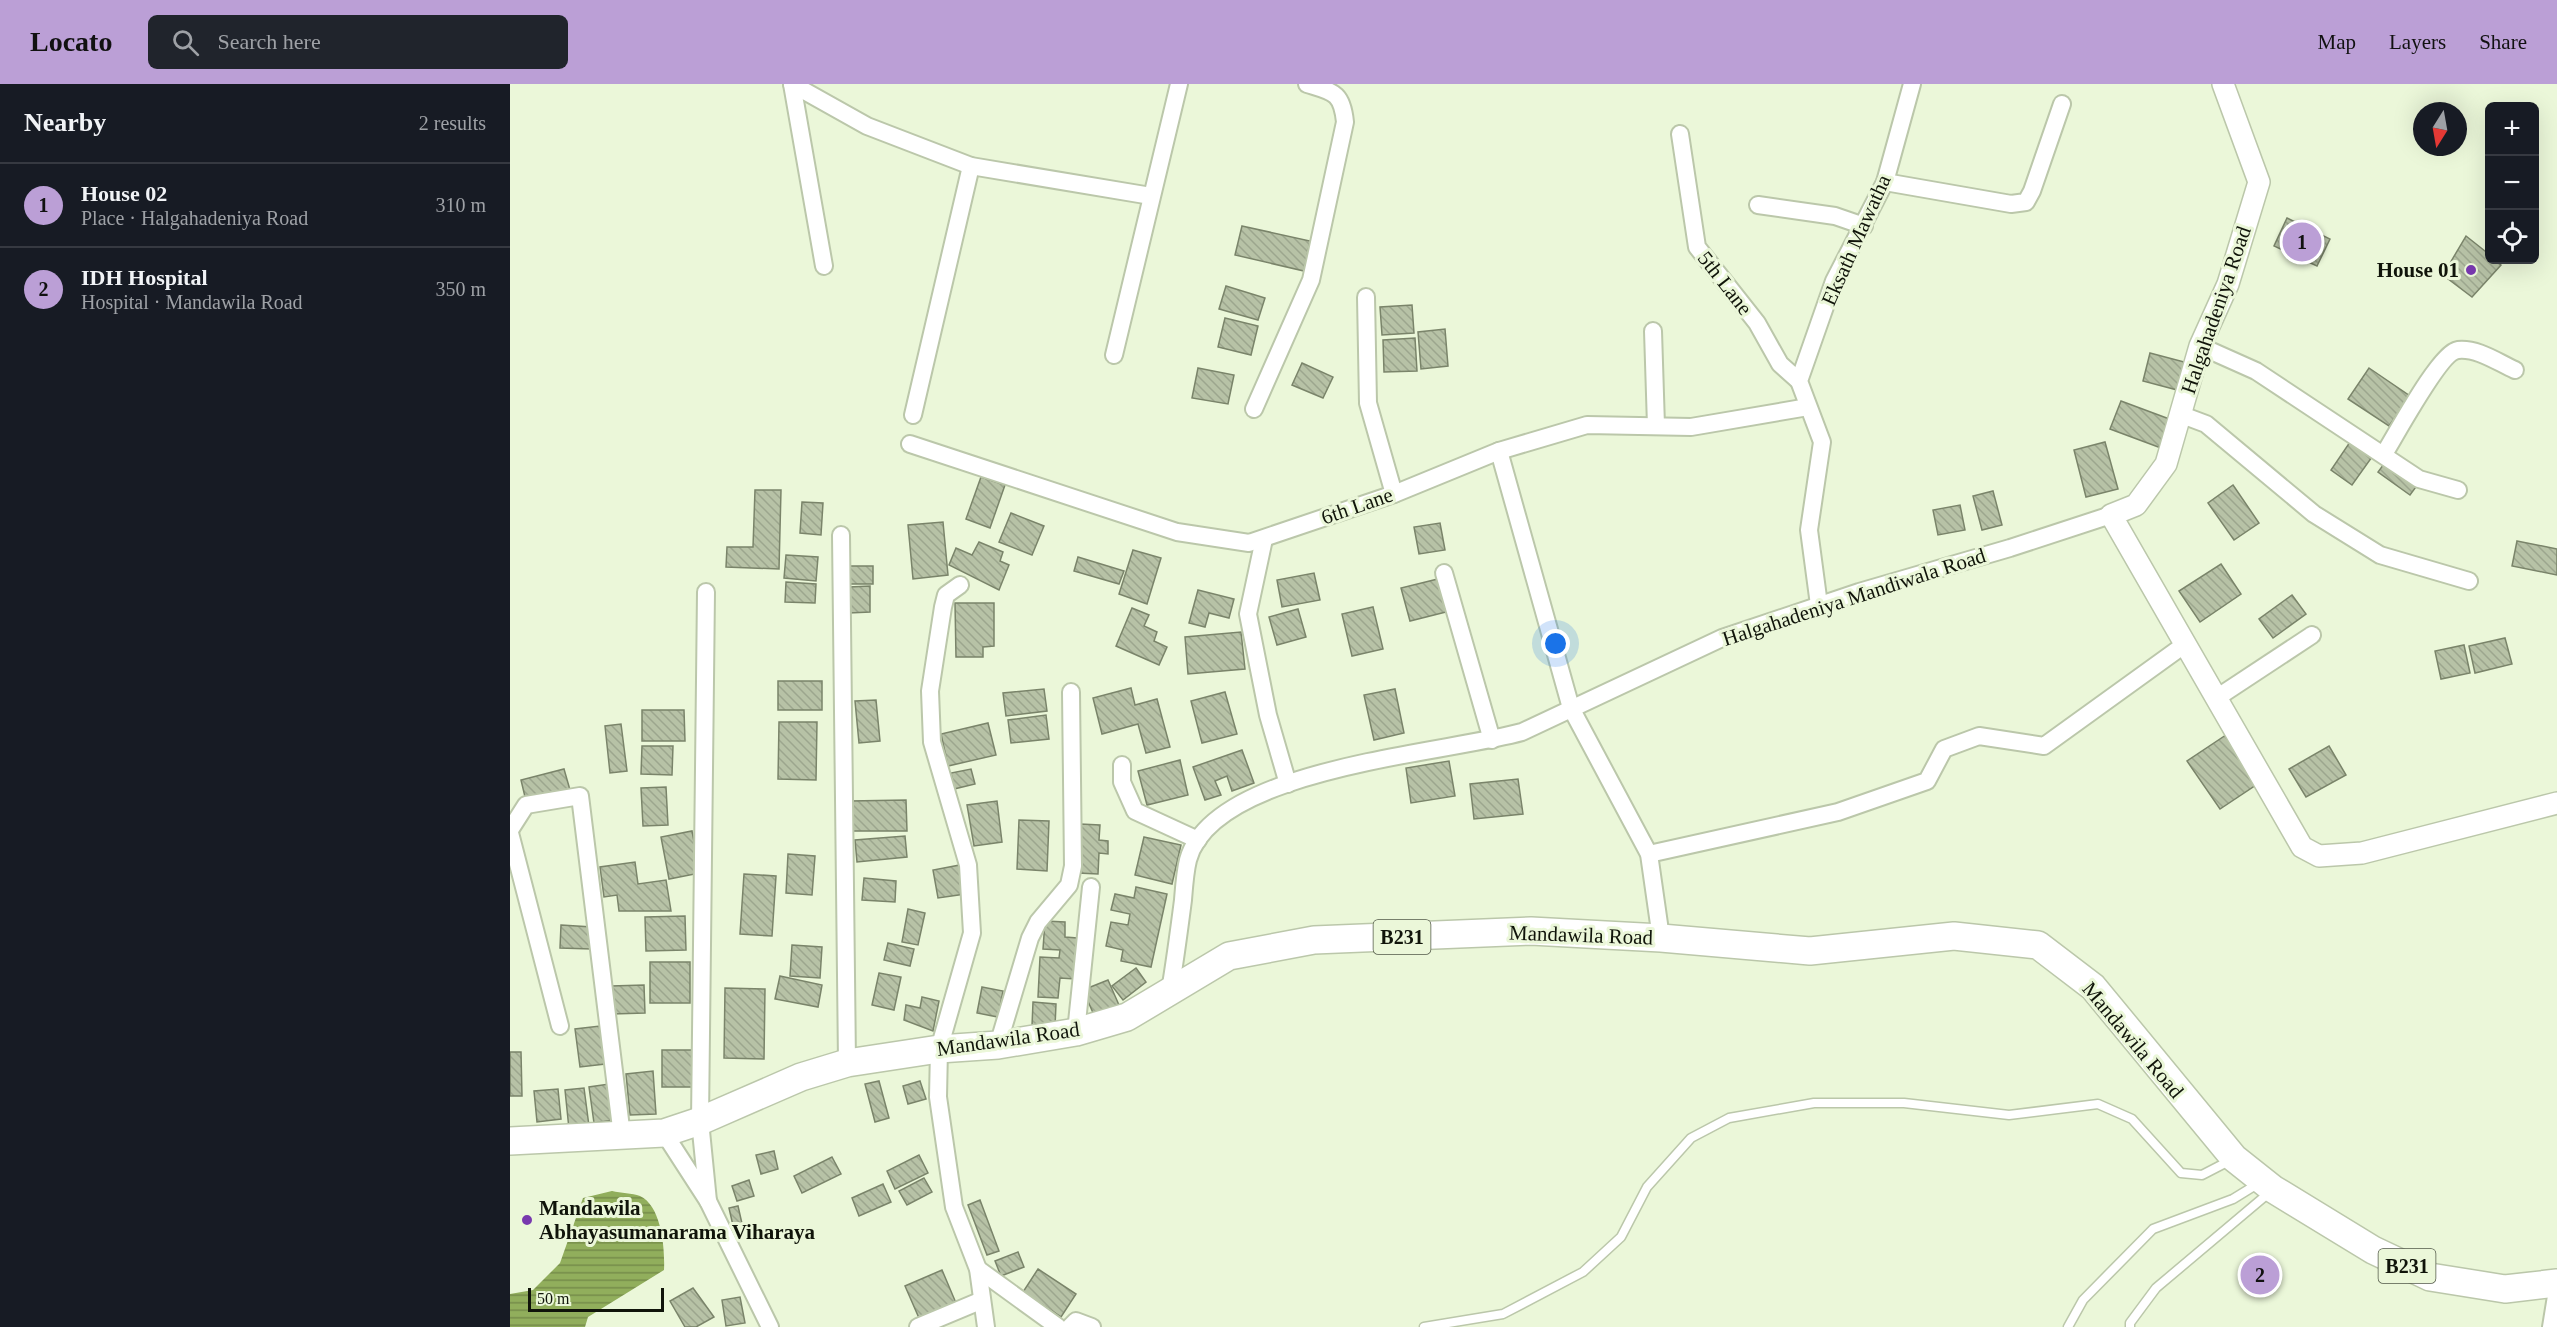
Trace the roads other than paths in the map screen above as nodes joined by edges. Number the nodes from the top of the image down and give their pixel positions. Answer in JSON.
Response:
{"nodes":[{"id":1,"x":792,"y":84,"type":"edge"},
{"id":2,"x":1179,"y":84,"type":"edge"},
{"id":3,"x":1306,"y":84,"type":"edge"},
{"id":4,"x":1912,"y":84,"type":"edge"},
{"id":5,"x":2223,"y":84,"type":"edge"},
{"id":6,"x":2062,"y":104,"type":"dead end"},
{"id":7,"x":1680,"y":134,"type":"dead end"},
{"id":8,"x":971,"y":166,"type":"junction"},
{"id":9,"x":1885,"y":182,"type":"junction"},
{"id":10,"x":1151,"y":196,"type":"junction"},
{"id":11,"x":1758,"y":205,"type":"dead end"},
{"id":12,"x":1864,"y":226,"type":"junction"},
{"id":13,"x":825,"y":266,"type":"dead end"},
{"id":14,"x":1366,"y":297,"type":"dead end"},
{"id":15,"x":1653,"y":332,"type":"dead end"},
{"id":16,"x":2200,"y":346,"type":"junction"},
{"id":17,"x":1114,"y":355,"type":"dead end"},
{"id":18,"x":2514,"y":370,"type":"dead end"},
{"id":19,"x":1800,"y":381,"type":"junction"},
{"id":20,"x":1808,"y":407,"type":"junction"},
{"id":21,"x":1254,"y":409,"type":"dead end"},
{"id":22,"x":2182,"y":415,"type":"junction"},
{"id":23,"x":913,"y":416,"type":"dead end"},
{"id":24,"x":1656,"y":426,"type":"junction"},
{"id":25,"x":910,"y":444,"type":"dead end"},
{"id":26,"x":1500,"y":451,"type":"junction"},
{"id":27,"x":2384,"y":454,"type":"junction"},
{"id":28,"x":2458,"y":490,"type":"dead end"},
{"id":29,"x":1394,"y":494,"type":"junction"},
{"id":30,"x":2111,"y":514,"type":"junction"},
{"id":31,"x":841,"y":535,"type":"dead end"},
{"id":32,"x":1264,"y":539,"type":"junction"},
{"id":33,"x":1444,"y":573,"type":"dead end"},
{"id":34,"x":2469,"y":581,"type":"dead end"},
{"id":35,"x":960,"y":585,"type":"dead end"},
{"id":36,"x":706,"y":592,"type":"dead end"},
{"id":37,"x":1819,"y":605,"type":"junction"},
{"id":38,"x":2312,"y":635,"type":"dead end"},
{"id":39,"x":2184,"y":645,"type":"junction"},
{"id":40,"x":1071,"y":692,"type":"dead end"},
{"id":41,"x":2218,"y":697,"type":"junction"},
{"id":42,"x":1571,"y":708,"type":"junction"},
{"id":43,"x":1492,"y":740,"type":"junction"},
{"id":44,"x":1122,"y":765,"type":"dead end"},
{"id":45,"x":1288,"y":784,"type":"junction"},
{"id":46,"x":2557,"y":803,"type":"edge"},
{"id":47,"x":510,"y":832,"type":"edge"},
{"id":48,"x":1198,"y":840,"type":"junction"},
{"id":49,"x":1649,"y":854,"type":"junction"},
{"id":50,"x":1091,"y":887,"type":"dead end"},
{"id":51,"x":1661,"y":938,"type":"junction"},
{"id":52,"x":1170,"y":991,"type":"junction"},
{"id":53,"x":560,"y":1026,"type":"dead end"},
{"id":54,"x":1076,"y":1032,"type":"junction"},
{"id":55,"x":998,"y":1045,"type":"junction"},
{"id":56,"x":939,"y":1049,"type":"junction"},
{"id":57,"x":847,"y":1063,"type":"junction"},
{"id":58,"x":700,"y":1121,"type":"junction"},
{"id":59,"x":664,"y":1133,"type":"junction"},
{"id":60,"x":622,"y":1136,"type":"junction"},
{"id":61,"x":510,"y":1141,"type":"edge"},
{"id":62,"x":2234,"y":1158,"type":"junction"},
{"id":63,"x":2268,"y":1185,"type":"junction"},
{"id":64,"x":708,"y":1202,"type":"junction"},
{"id":65,"x":978,"y":1269,"type":"junction"},
{"id":66,"x":2557,"y":1284,"type":"edge"},
{"id":67,"x":2557,"y":1290,"type":"edge"},
{"id":68,"x":981,"y":1301,"type":"junction"},
{"id":69,"x":770,"y":1327,"type":"edge"},
{"id":70,"x":918,"y":1327,"type":"edge"},
{"id":71,"x":986,"y":1327,"type":"edge"},
{"id":72,"x":1058,"y":1327,"type":"edge"},
{"id":73,"x":1070,"y":1327,"type":"edge"},
{"id":74,"x":1092,"y":1327,"type":"edge"},
{"id":75,"x":1424,"y":1327,"type":"edge"},
{"id":76,"x":2068,"y":1327,"type":"edge"},
{"id":77,"x":2130,"y":1327,"type":"edge"},
{"id":78,"x":2551,"y":1327,"type":"edge"}],
"edges":[{"from":1,"to":8,"type":"street"},
{"from":1,"to":13,"type":"street"},
{"from":2,"to":10,"type":"street"},
{"from":3,"to":21,"type":"street"},
{"from":4,"to":9,"type":"street","name":"Eksath Mawatha"},
{"from":5,"to":16,"type":"street","name":"Halgahadeniya Road"},
{"from":6,"to":9,"type":"street"},
{"from":7,"to":19,"type":"street","name":"5th Lane"},
{"from":8,"to":10,"type":"street"},
{"from":8,"to":23,"type":"street"},
{"from":9,"to":12,"type":"street","name":"Eksath Mawatha"},
{"from":10,"to":17,"type":"street"},
{"from":11,"to":12,"type":"street"},
{"from":12,"to":19,"type":"street","name":"Eksath Mawatha"},
{"from":14,"to":29,"type":"street"},
{"from":15,"to":24,"type":"street"},
{"from":16,"to":22,"type":"street","name":"Halgahadeniya Road"},
{"from":16,"to":27,"type":"street"},
{"from":18,"to":27,"type":"street"},
{"from":19,"to":20,"type":"street"},
{"from":20,"to":24,"type":"street","name":"6th Lane"},
{"from":20,"to":37,"type":"street"},
{"from":22,"to":30,"type":"street","name":"Halgahadeniya Road"},
{"from":22,"to":34,"type":"street"},
{"from":24,"to":26,"type":"street","name":"6th Lane"},
{"from":25,"to":32,"type":"street","name":"6th Lane"},
{"from":26,"to":29,"type":"street","name":"6th Lane"},
{"from":26,"to":42,"type":"street"},
{"from":27,"to":28,"type":"street"},
{"from":29,"to":32,"type":"street","name":"6th Lane"},
{"from":30,"to":37,"type":"street","name":"Halgahadeniya Mandiwala Road"},
{"from":30,"to":39,"type":"street"},
{"from":31,"to":57,"type":"street"},
{"from":32,"to":45,"type":"street"},
{"from":33,"to":43,"type":"street"},
{"from":35,"to":56,"type":"street"},
{"from":36,"to":58,"type":"street"},
{"from":37,"to":42,"type":"street","name":"Halgahadeniya Mandiwala Road"},
{"from":38,"to":41,"type":"street"},
{"from":39,"to":41,"type":"street"},
{"from":39,"to":49,"type":"street"},
{"from":40,"to":55,"type":"street"},
{"from":41,"to":46,"type":"street"},
{"from":42,"to":43,"type":"street","name":"Halgahadeniya Mandiwala Road"},
{"from":42,"to":49,"type":"street"},
{"from":43,"to":45,"type":"street","name":"Halgahadeniya Mandiwala Road"},
{"from":44,"to":48,"type":"street"},
{"from":45,"to":48,"type":"street","name":"Halgahadeniya Mandiwala Road"},
{"from":47,"to":53,"type":"street"},
{"from":47,"to":60,"type":"street"},
{"from":48,"to":52,"type":"street","name":"Halgahadeniya Mandiwala Road"},
{"from":49,"to":51,"type":"street"},
{"from":50,"to":54,"type":"street"},
{"from":51,"to":52,"type":"main road","name":"Mandawila Road","number":"B231"},
{"from":51,"to":62,"type":"main road","name":"Mandawila Road","number":"B231"},
{"from":52,"to":54,"type":"main road","name":"Mandawila Road","number":"B231"},
{"from":54,"to":55,"type":"main road","name":"Mandawila Road","number":"B231"},
{"from":55,"to":56,"type":"main road","name":"Mandawila Road","number":"B231"},
{"from":56,"to":57,"type":"main road","name":"Mandawila Road","number":"B231"},
{"from":56,"to":65,"type":"street"},
{"from":57,"to":58,"type":"main road","name":"Mandawila Road","number":"B231"},
{"from":58,"to":59,"type":"main road","name":"Mandawila Road","number":"B231"},
{"from":58,"to":64,"type":"street"},
{"from":59,"to":60,"type":"main road","name":"Mandawila Road","number":"B231"},
{"from":59,"to":64,"type":"street"},
{"from":60,"to":61,"type":"main road","name":"Mandawila Road","number":"B231"},
{"from":62,"to":63,"type":"main road","name":"Mandawila Road","number":"B231"},
{"from":62,"to":75,"type":"lane"},
{"from":63,"to":66,"type":"main road","name":"Mandawila Road","number":"B231"},
{"from":63,"to":76,"type":"lane"},
{"from":63,"to":77,"type":"lane"},
{"from":64,"to":69,"type":"street"},
{"from":65,"to":68,"type":"street"},
{"from":65,"to":72,"type":"street"},
{"from":67,"to":78,"type":"street"},
{"from":68,"to":70,"type":"street"},
{"from":68,"to":71,"type":"street"},
{"from":73,"to":74,"type":"street"}]}
